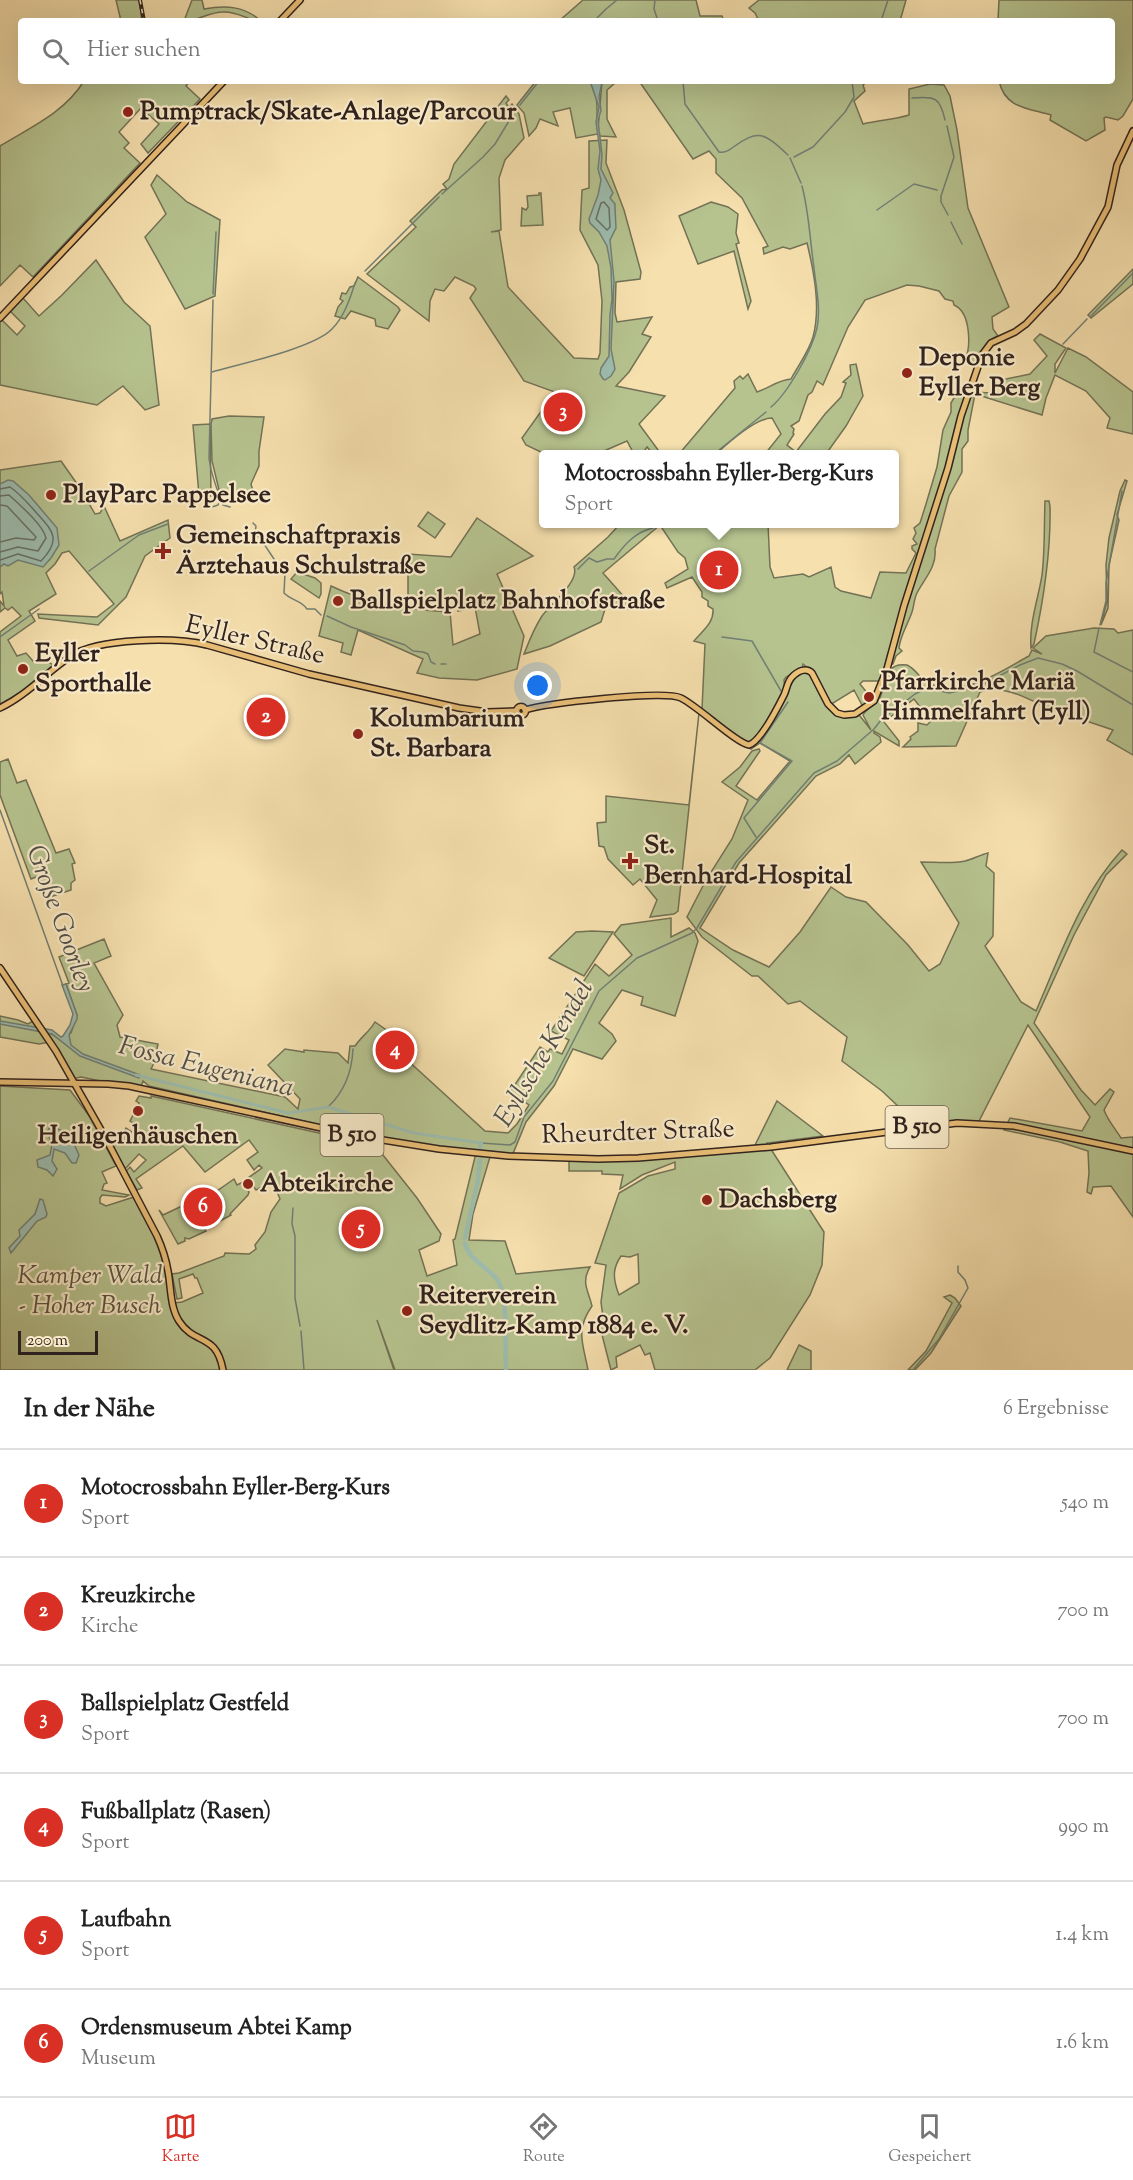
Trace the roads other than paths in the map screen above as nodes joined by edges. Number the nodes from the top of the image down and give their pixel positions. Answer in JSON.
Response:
{"nodes":[{"id":1,"x":300,"y":0,"type":"edge"},
{"id":2,"x":283,"y":18,"type":"edge"},
{"id":3,"x":221,"y":84,"type":"edge"},
{"id":4,"x":1133,"y":132,"type":"edge"},
{"id":5,"x":0,"y":318,"type":"edge"},
{"id":6,"x":0,"y":708,"type":"edge"},
{"id":7,"x":0,"y":968,"type":"edge"},
{"id":8,"x":0,"y":1082,"type":"edge"},
{"id":9,"x":74,"y":1084,"type":"junction"},
{"id":10,"x":1133,"y":1151,"type":"edge"},
{"id":11,"x":223,"y":1370,"type":"edge"}],
"edges":[{"from":1,"to":2,"type":"main road"},
{"from":3,"to":5,"type":"main road"},
{"from":4,"to":6,"type":"main road","name":"Eyller Straße"},
{"from":7,"to":9,"type":"main road"},
{"from":8,"to":9,"type":"main road","number":"B 510"},
{"from":9,"to":10,"type":"main road","name":"Rheurdter Straße","number":"B 510"},
{"from":9,"to":11,"type":"main road"}]}
